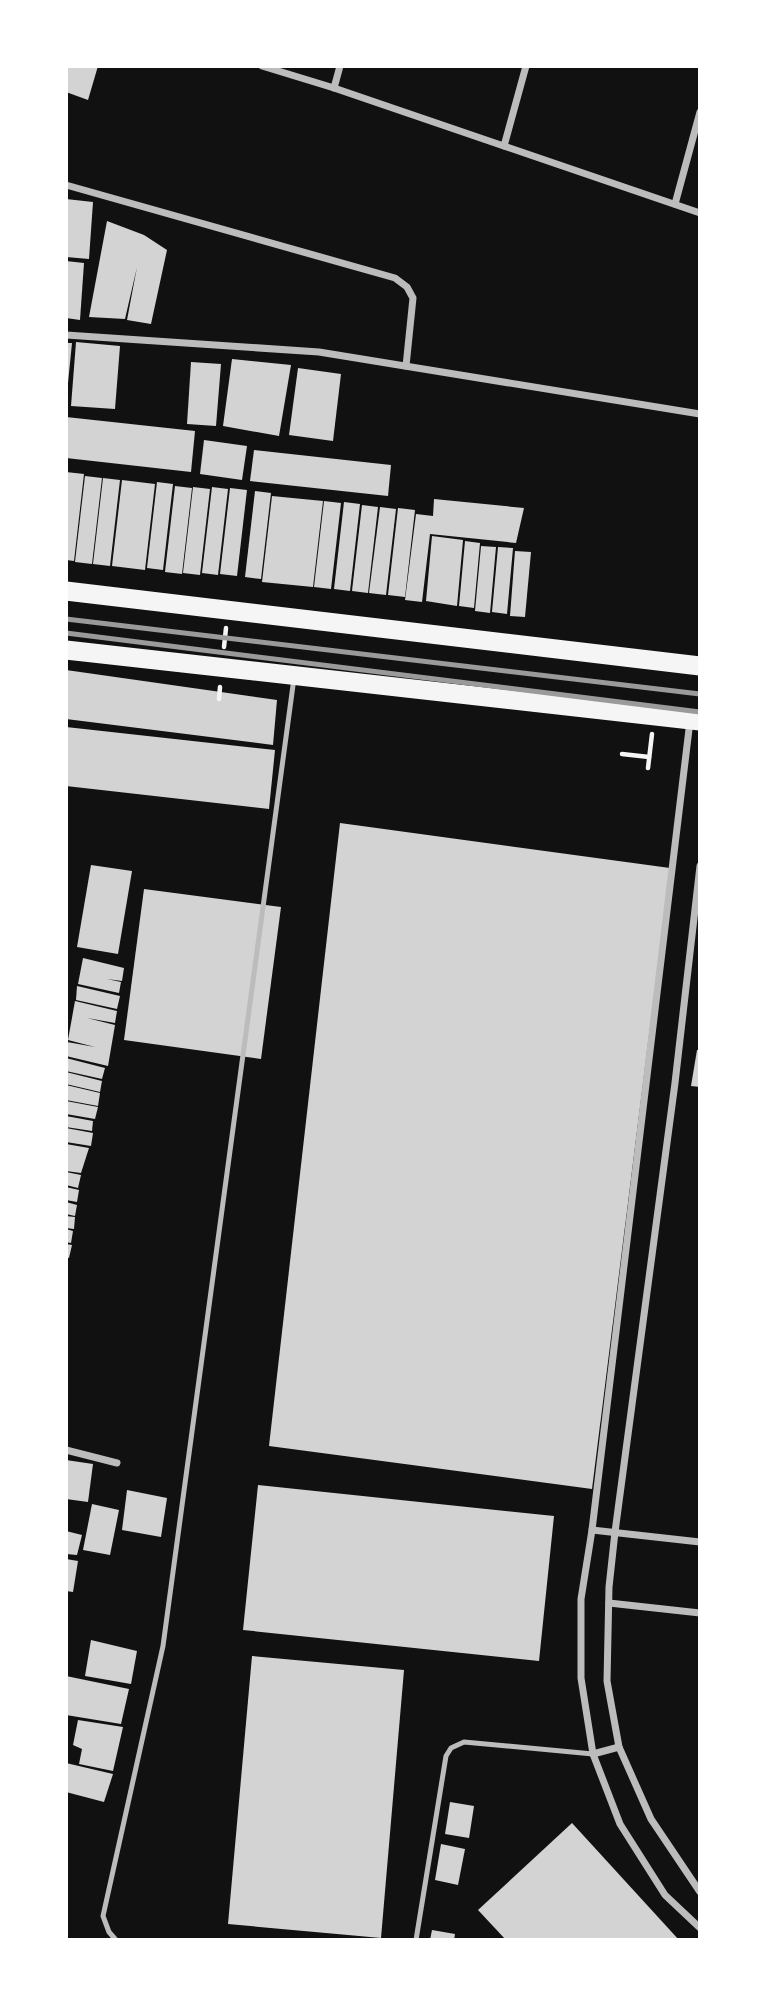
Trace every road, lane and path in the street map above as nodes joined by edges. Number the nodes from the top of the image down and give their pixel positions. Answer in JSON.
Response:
{"nodes":[{"id":1,"x":262,"y":66,"type":"edge"},
{"id":2,"x":340,"y":66,"type":"edge"},
{"id":3,"x":526,"y":66,"type":"edge"},
{"id":4,"x":334,"y":88,"type":"junction"},
{"id":5,"x":699,"y":112,"type":"edge"},
{"id":6,"x":504,"y":146,"type":"junction"},
{"id":7,"x":66,"y":185,"type":"edge"},
{"id":8,"x":675,"y":204,"type":"junction"},
{"id":9,"x":699,"y":213,"type":"edge"},
{"id":10,"x":66,"y":335,"type":"edge"},
{"id":11,"x":406,"y":366,"type":"junction"},
{"id":12,"x":699,"y":414,"type":"edge"},
{"id":13,"x":66,"y":591,"type":"edge"},
{"id":14,"x":66,"y":650,"type":"edge"},
{"id":15,"x":699,"y":666,"type":"edge"},
{"id":16,"x":295,"y":675,"type":"junction"},
{"id":17,"x":696,"y":722,"type":"edge"},
{"id":18,"x":622,"y":754,"type":"dead end"},
{"id":19,"x":649,"y":757,"type":"dead end"},
{"id":20,"x":699,"y":866,"type":"edge"},
{"id":21,"x":66,"y":1450,"type":"edge"},
{"id":22,"x":117,"y":1463,"type":"dead end"},
{"id":23,"x":592,"y":1530,"type":"junction"},
{"id":24,"x":615,"y":1532,"type":"junction"},
{"id":25,"x":699,"y":1542,"type":"edge"},
{"id":26,"x":609,"y":1603,"type":"junction"},
{"id":27,"x":699,"y":1613,"type":"edge"},
{"id":28,"x":619,"y":1748,"type":"junction"},
{"id":29,"x":593,"y":1754,"type":"junction"},
{"id":30,"x":699,"y":1892,"type":"edge"},
{"id":31,"x":699,"y":1928,"type":"edge"},
{"id":32,"x":116,"y":1940,"type":"edge"},
{"id":33,"x":416,"y":1940,"type":"edge"}],
"edges":[{"from":1,"to":4,"type":"street"},
{"from":2,"to":4,"type":"street"},
{"from":3,"to":6,"type":"street"},
{"from":4,"to":6,"type":"street"},
{"from":5,"to":8,"type":"street"},
{"from":6,"to":8,"type":"street"},
{"from":7,"to":11,"type":"street"},
{"from":8,"to":9,"type":"street"},
{"from":10,"to":11,"type":"street"},
{"from":11,"to":12,"type":"street"},
{"from":13,"to":15,"type":"highway"},
{"from":14,"to":16,"type":"highway"},
{"from":16,"to":17,"type":"highway"},
{"from":16,"to":32,"type":"lane"},
{"from":17,"to":23,"type":"street"},
{"from":18,"to":19,"type":"path"},
{"from":20,"to":24,"type":"street"},
{"from":21,"to":22,"type":"street"},
{"from":23,"to":24,"type":"street"},
{"from":23,"to":29,"type":"street"},
{"from":24,"to":25,"type":"street"},
{"from":24,"to":26,"type":"street"},
{"from":26,"to":27,"type":"street"},
{"from":26,"to":28,"type":"street"},
{"from":28,"to":29,"type":"street"},
{"from":28,"to":30,"type":"street"},
{"from":29,"to":31,"type":"street"},
{"from":29,"to":33,"type":"lane"}]}
